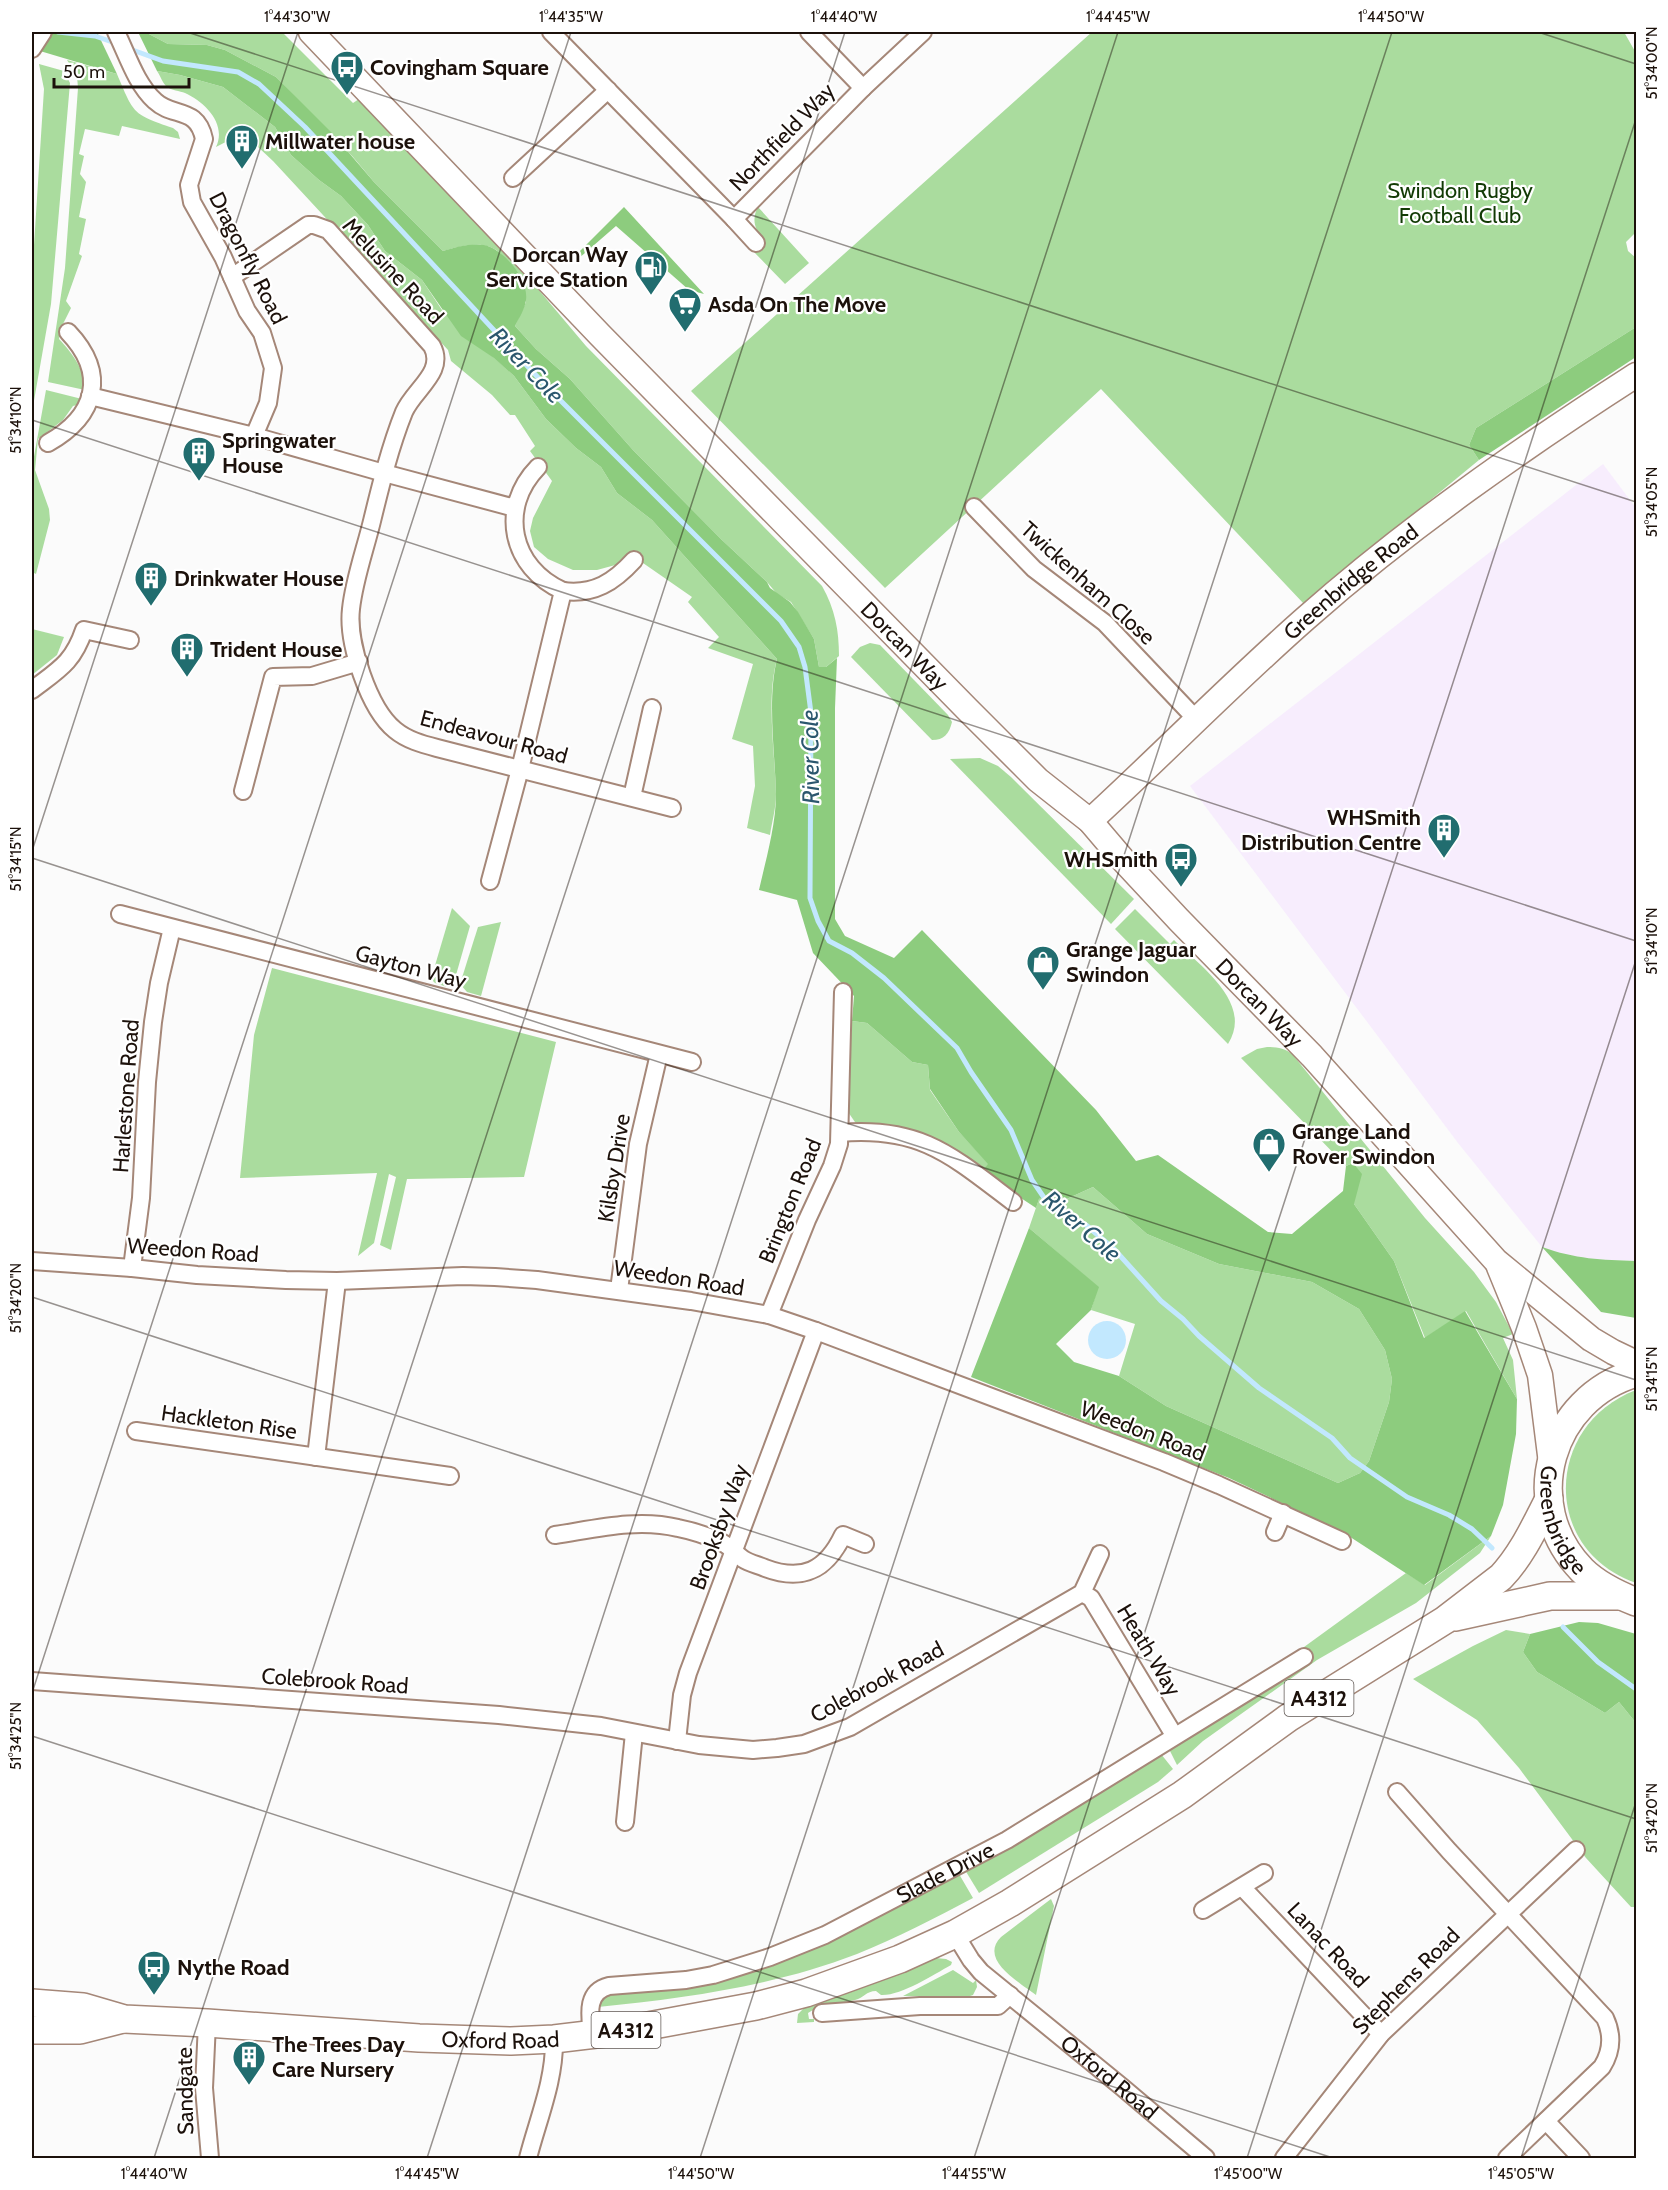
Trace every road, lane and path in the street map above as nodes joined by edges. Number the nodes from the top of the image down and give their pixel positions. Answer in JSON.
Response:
{"nodes":[{"id":1,"x":43,"y":32,"type":"edge"},
{"id":2,"x":116,"y":32,"type":"edge"},
{"id":3,"x":311,"y":32,"type":"edge"},
{"id":4,"x":551,"y":32,"type":"edge"},
{"id":5,"x":809,"y":32,"type":"edge"},
{"id":6,"x":924,"y":32,"type":"edge"},
{"id":7,"x":32,"y":48,"type":"edge"},
{"id":8,"x":863,"y":88,"type":"junction"},
{"id":9,"x":608,"y":90,"type":"junction"},
{"id":10,"x":513,"y":178,"type":"dead end"},
{"id":11,"x":734,"y":219,"type":"junction"},
{"id":12,"x":756,"y":243,"type":"dead end"},
{"id":13,"x":232,"y":277,"type":"junction"},
{"id":14,"x":68,"y":332,"type":"dead end"},
{"id":15,"x":1636,"y":375,"type":"edge"},
{"id":16,"x":90,"y":396,"type":"junction"},
{"id":17,"x":254,"y":436,"type":"junction"},
{"id":18,"x":48,"y":443,"type":"dead end"},
{"id":19,"x":538,"y":467,"type":"dead end"},
{"id":20,"x":384,"y":473,"type":"junction"},
{"id":21,"x":975,"y":507,"type":"dead end"},
{"id":22,"x":515,"y":508,"type":"junction"},
{"id":23,"x":634,"y":560,"type":"dead end"},
{"id":24,"x":563,"y":591,"type":"junction"},
{"id":25,"x":130,"y":640,"type":"dead end"},
{"id":26,"x":359,"y":662,"type":"junction"},
{"id":27,"x":32,"y":690,"type":"edge"},
{"id":28,"x":652,"y":708,"type":"dead end"},
{"id":29,"x":1196,"y":719,"type":"junction"},
{"id":30,"x":520,"y":769,"type":"junction"},
{"id":31,"x":243,"y":791,"type":"dead end"},
{"id":32,"x":632,"y":797,"type":"junction"},
{"id":33,"x":672,"y":808,"type":"dead end"},
{"id":34,"x":1090,"y":821,"type":"junction"},
{"id":35,"x":490,"y":880,"type":"dead end"},
{"id":36,"x":120,"y":914,"type":"dead end"},
{"id":37,"x":172,"y":928,"type":"junction"},
{"id":38,"x":843,"y":992,"type":"dead end"},
{"id":39,"x":659,"y":1054,"type":"junction"},
{"id":40,"x":692,"y":1062,"type":"dead end"},
{"id":41,"x":840,"y":1133,"type":"junction"},
{"id":42,"x":1013,"y":1202,"type":"dead end"},
{"id":43,"x":32,"y":1261,"type":"edge"},
{"id":44,"x":1496,"y":1261,"type":"junction"},
{"id":45,"x":132,"y":1268,"type":"junction"},
{"id":46,"x":337,"y":1281,"type":"junction"},
{"id":47,"x":619,"y":1290,"type":"junction"},
{"id":48,"x":769,"y":1315,"type":"junction"},
{"id":49,"x":816,"y":1331,"type":"junction"},
{"id":50,"x":1636,"y":1363,"type":"edge"},
{"id":51,"x":1636,"y":1373,"type":"edge"},
{"id":52,"x":136,"y":1431,"type":"dead end"},
{"id":53,"x":316,"y":1457,"type":"junction"},
{"id":54,"x":1551,"y":1463,"type":"junction"},
{"id":55,"x":450,"y":1476,"type":"dead end"},
{"id":56,"x":1549,"y":1499,"type":"junction"},
{"id":57,"x":1283,"y":1513,"type":"junction"},
{"id":58,"x":1275,"y":1532,"type":"dead end"},
{"id":59,"x":555,"y":1535,"type":"dead end"},
{"id":60,"x":1342,"y":1541,"type":"dead end"},
{"id":61,"x":865,"y":1544,"type":"dead end"},
{"id":62,"x":735,"y":1552,"type":"junction"},
{"id":63,"x":1100,"y":1554,"type":"dead end"},
{"id":64,"x":1082,"y":1593,"type":"junction"},
{"id":65,"x":1628,"y":1599,"type":"edge"},
{"id":66,"x":1445,"y":1620,"type":"junction"},
{"id":67,"x":1304,"y":1657,"type":"dead end"},
{"id":68,"x":32,"y":1681,"type":"edge"},
{"id":69,"x":634,"y":1732,"type":"junction"},
{"id":70,"x":1174,"y":1735,"type":"junction"},
{"id":71,"x":677,"y":1742,"type":"junction"},
{"id":72,"x":1397,"y":1792,"type":"dead end"},
{"id":73,"x":625,"y":1822,"type":"dead end"},
{"id":74,"x":1576,"y":1850,"type":"dead end"},
{"id":75,"x":1264,"y":1873,"type":"dead end"},
{"id":76,"x":1242,"y":1887,"type":"junction"},
{"id":77,"x":1203,"y":1910,"type":"dead end"},
{"id":78,"x":1508,"y":1914,"type":"junction"},
{"id":79,"x":955,"y":1934,"type":"junction"},
{"id":80,"x":1010,"y":1995,"type":"junction"},
{"id":81,"x":32,"y":2003,"type":"edge"},
{"id":82,"x":822,"y":2013,"type":"dead end"},
{"id":83,"x":124,"y":2019,"type":"junction"},
{"id":84,"x":207,"y":2023,"type":"junction"},
{"id":85,"x":32,"y":2030,"type":"edge"},
{"id":86,"x":1381,"y":2034,"type":"junction"},
{"id":87,"x":592,"y":2035,"type":"junction"},
{"id":88,"x":554,"y":2039,"type":"junction"},
{"id":89,"x":1546,"y":2121,"type":"junction"},
{"id":90,"x":210,"y":2158,"type":"edge"},
{"id":91,"x":528,"y":2158,"type":"edge"},
{"id":92,"x":1206,"y":2158,"type":"edge"},
{"id":93,"x":1284,"y":2158,"type":"edge"},
{"id":94,"x":1508,"y":2158,"type":"edge"},
{"id":95,"x":1581,"y":2158,"type":"edge"}],
"edges":[{"from":1,"to":7,"type":"street"},
{"from":2,"to":13,"type":"street","name":"Dragonfly Road"},
{"from":3,"to":34,"type":"main road","name":"Dorcan Way"},
{"from":4,"to":9,"type":"street","name":"Northfield Way"},
{"from":5,"to":8,"type":"street"},
{"from":6,"to":8,"type":"street","name":"Northfield Way"},
{"from":8,"to":11,"type":"street","name":"Northfield Way"},
{"from":9,"to":10,"type":"street"},
{"from":9,"to":11,"type":"street","name":"Northfield Way"},
{"from":11,"to":12,"type":"street","name":"Northfield Way"},
{"from":13,"to":17,"type":"street","name":"Dragonfly Road"},
{"from":13,"to":20,"type":"street","name":"Melusine Road"},
{"from":14,"to":16,"type":"street"},
{"from":15,"to":29,"type":"main road","name":"Greenbridge Road"},
{"from":16,"to":17,"type":"street"},
{"from":16,"to":18,"type":"street"},
{"from":17,"to":20,"type":"street"},
{"from":19,"to":22,"type":"street"},
{"from":20,"to":22,"type":"street"},
{"from":20,"to":26,"type":"street","name":"Endeavour Road"},
{"from":21,"to":29,"type":"street","name":"Twickenham Close"},
{"from":22,"to":24,"type":"street"},
{"from":23,"to":24,"type":"street"},
{"from":24,"to":30,"type":"street"},
{"from":25,"to":27,"type":"street"},
{"from":26,"to":30,"type":"street","name":"Endeavour Road"},
{"from":26,"to":31,"type":"street"},
{"from":28,"to":32,"type":"street"},
{"from":29,"to":34,"type":"main road","name":"Greenbridge Road"},
{"from":30,"to":32,"type":"street","name":"Endeavour Road"},
{"from":30,"to":35,"type":"street"},
{"from":32,"to":33,"type":"street","name":"Endeavour Road"},
{"from":34,"to":44,"type":"main road","name":"Dorcan Way"},
{"from":36,"to":37,"type":"street","name":"Gayton Way"},
{"from":37,"to":39,"type":"street","name":"Gayton Way"},
{"from":37,"to":45,"type":"street","name":"Harlestone Road"},
{"from":38,"to":41,"type":"street","name":"Brington Road"},
{"from":39,"to":40,"type":"street","name":"Gayton Way"},
{"from":39,"to":47,"type":"street","name":"Kilsby Drive"},
{"from":41,"to":42,"type":"street"},
{"from":41,"to":48,"type":"street","name":"Brington Road"},
{"from":43,"to":45,"type":"street","name":"Weedon Road"},
{"from":44,"to":50,"type":"main road","name":"Dorcan Way"},
{"from":44,"to":54,"type":"main road","name":"Dorcan Way"},
{"from":45,"to":46,"type":"street","name":"Weedon Road"},
{"from":46,"to":47,"type":"street","name":"Weedon Road"},
{"from":46,"to":53,"type":"street","name":"Hackleton Rise"},
{"from":47,"to":48,"type":"street","name":"Weedon Road"},
{"from":48,"to":49,"type":"street","name":"Weedon Road"},
{"from":49,"to":57,"type":"street","name":"Weedon Road"},
{"from":49,"to":62,"type":"street","name":"Brooksby Way"},
{"from":51,"to":54,"type":"main road","name":"Greenbridge","number":"A4312"},
{"from":52,"to":53,"type":"street","name":"Hackleton Rise"},
{"from":53,"to":55,"type":"street","name":"Hackleton Rise"},
{"from":54,"to":56,"type":"main road","name":"Greenbridge","number":"A4312"},
{"from":56,"to":65,"type":"main road","name":"Greenbridge","number":"A4312"},
{"from":56,"to":66,"type":"main road","number":"A4312"},
{"from":57,"to":58,"type":"street"},
{"from":57,"to":60,"type":"street","name":"Weedon Road"},
{"from":59,"to":62,"type":"street"},
{"from":61,"to":62,"type":"street"},
{"from":62,"to":71,"type":"street","name":"Brooksby Way"},
{"from":63,"to":64,"type":"street"},
{"from":64,"to":70,"type":"street","name":"Heath Way"},
{"from":64,"to":71,"type":"street","name":"Colebrook Road"},
{"from":65,"to":66,"type":"main road","number":"A4312"},
{"from":66,"to":79,"type":"main road","number":"A4312"},
{"from":67,"to":70,"type":"street","name":"Slade Drive"},
{"from":68,"to":69,"type":"street","name":"Colebrook Road"},
{"from":69,"to":71,"type":"street","name":"Colebrook Road"},
{"from":69,"to":73,"type":"street"},
{"from":70,"to":87,"type":"street","name":"Slade Drive"},
{"from":72,"to":78,"type":"street"},
{"from":74,"to":78,"type":"street","name":"Stephens Road"},
{"from":75,"to":76,"type":"street"},
{"from":76,"to":77,"type":"street"},
{"from":76,"to":86,"type":"street","name":"Lanac Road"},
{"from":78,"to":86,"type":"street","name":"Stephens Road"},
{"from":78,"to":89,"type":"street"},
{"from":79,"to":80,"type":"street","name":"Oxford Road"},
{"from":79,"to":87,"type":"main road","name":"Oxford Road","number":"A4312"},
{"from":80,"to":82,"type":"street"},
{"from":80,"to":92,"type":"street","name":"Oxford Road"},
{"from":81,"to":83,"type":"main road","name":"Oxford Road","number":"A4312"},
{"from":83,"to":84,"type":"main road","name":"Oxford Road","number":"A4312"},
{"from":83,"to":85,"type":"main road","name":"Oxford Road","number":"A4312"},
{"from":84,"to":88,"type":"main road","name":"Oxford Road","number":"A4312"},
{"from":84,"to":90,"type":"street","name":"Sandgate"},
{"from":86,"to":93,"type":"street","name":"Stephens Road"},
{"from":87,"to":88,"type":"main road","name":"Oxford Road","number":"A4312"},
{"from":88,"to":91,"type":"street"},
{"from":89,"to":94,"type":"street"},
{"from":89,"to":95,"type":"street"}]}
